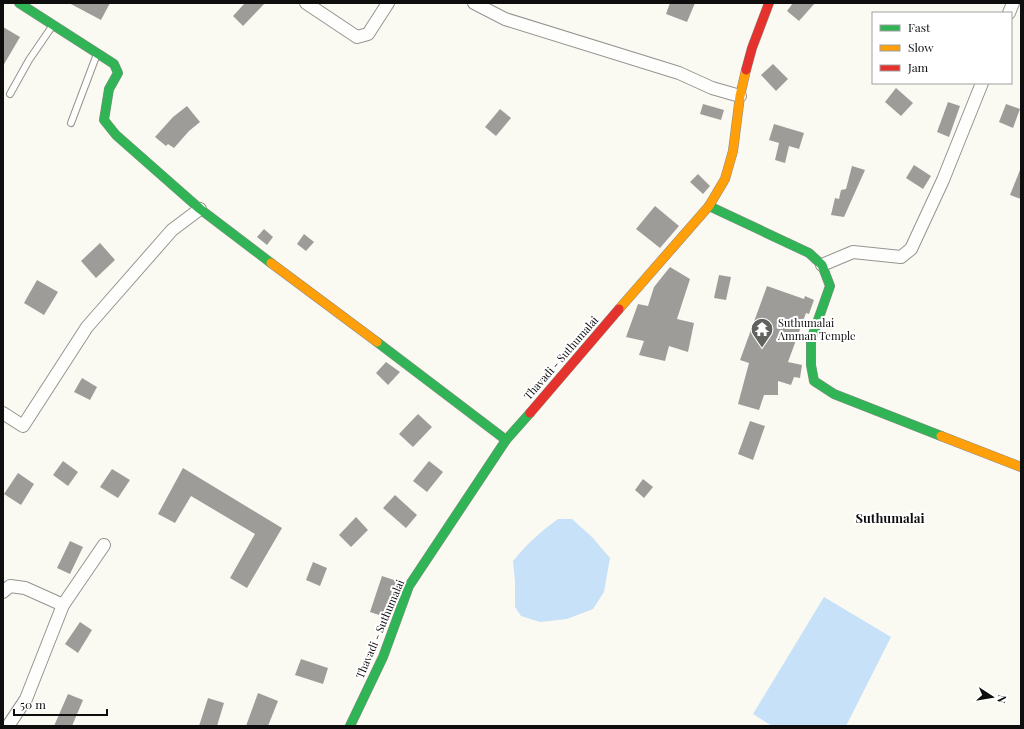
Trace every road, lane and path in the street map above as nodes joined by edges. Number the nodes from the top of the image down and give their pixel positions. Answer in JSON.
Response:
{"nodes":[{"id":1,"x":19,"y":3,"type":"edge"},
{"id":2,"x":306,"y":3,"type":"edge"},
{"id":3,"x":388,"y":3,"type":"edge"},
{"id":4,"x":474,"y":3,"type":"edge"},
{"id":5,"x":770,"y":3,"type":"edge"},
{"id":6,"x":53,"y":25,"type":"junction"},
{"id":7,"x":97,"y":54,"type":"junction"},
{"id":8,"x":982,"y":84,"type":"edge"},
{"id":9,"x":10,"y":94,"type":"dead end"},
{"id":10,"x":740,"y":96,"type":"junction"},
{"id":11,"x":71,"y":123,"type":"dead end"},
{"id":12,"x":709,"y":206,"type":"junction"},
{"id":13,"x":200,"y":209,"type":"junction"},
{"id":14,"x":822,"y":265,"type":"junction"},
{"id":15,"x":3,"y":413,"type":"edge"},
{"id":16,"x":506,"y":440,"type":"junction"},
{"id":17,"x":1021,"y":467,"type":"edge"},
{"id":18,"x":104,"y":545,"type":"dead end"},
{"id":19,"x":3,"y":592,"type":"edge"},
{"id":20,"x":63,"y":605,"type":"junction"},
{"id":21,"x":8,"y":726,"type":"edge"},
{"id":22,"x":350,"y":726,"type":"edge"}],
"edges":[{"from":1,"to":6,"type":"street"},
{"from":2,"to":3,"type":"street"},
{"from":4,"to":10,"type":"street"},
{"from":5,"to":10,"type":"street","name":"Thavadi - Suthumalai"},
{"from":6,"to":7,"type":"street"},
{"from":6,"to":9,"type":"lane"},
{"from":7,"to":11,"type":"lane"},
{"from":7,"to":13,"type":"street"},
{"from":8,"to":14,"type":"street"},
{"from":10,"to":12,"type":"street","name":"Thavadi - Suthumalai"},
{"from":12,"to":14,"type":"street"},
{"from":12,"to":16,"type":"street","name":"Thavadi - Suthumalai"},
{"from":13,"to":15,"type":"street"},
{"from":13,"to":16,"type":"street"},
{"from":14,"to":17,"type":"street"},
{"from":16,"to":22,"type":"street","name":"Thavadi - Suthumalai"},
{"from":18,"to":20,"type":"street"},
{"from":19,"to":20,"type":"street"},
{"from":20,"to":21,"type":"street"}]}
